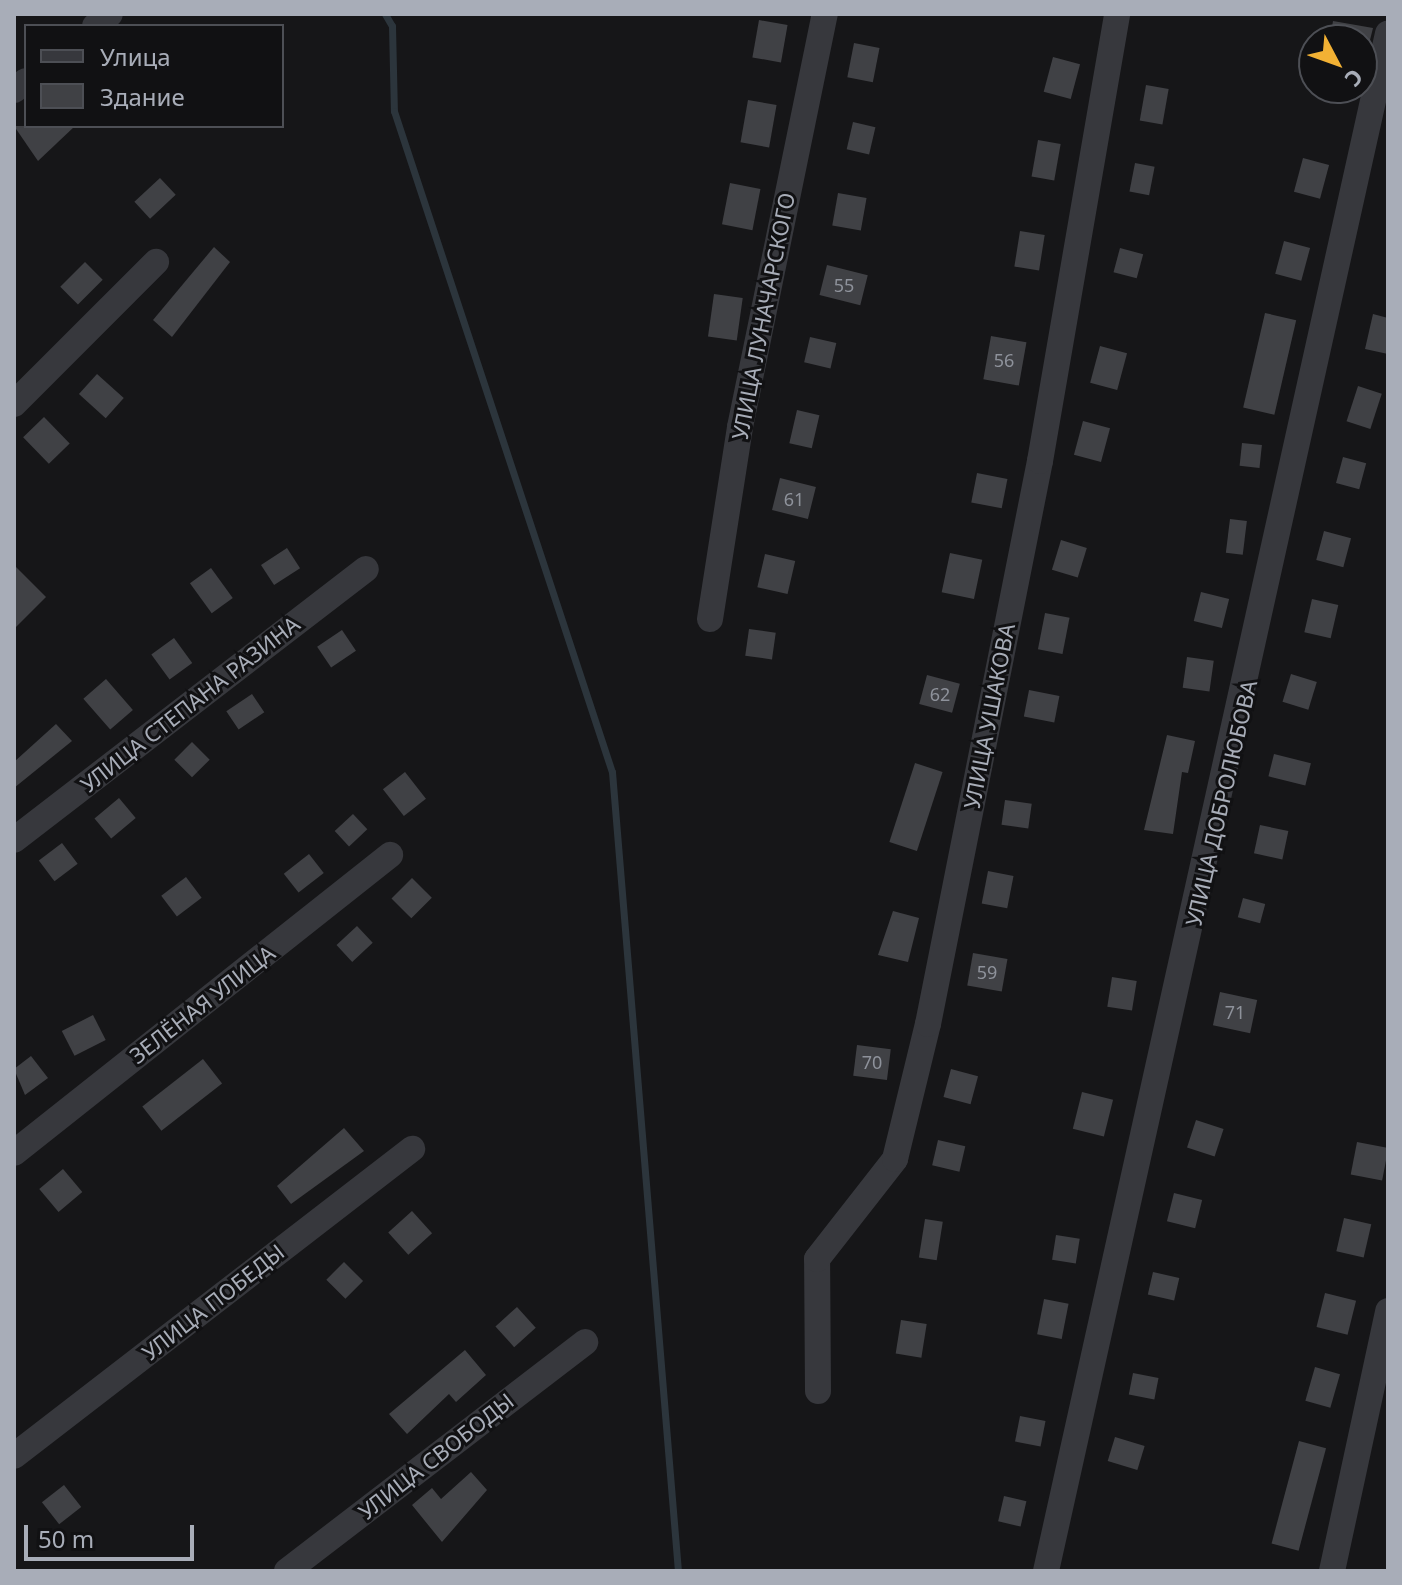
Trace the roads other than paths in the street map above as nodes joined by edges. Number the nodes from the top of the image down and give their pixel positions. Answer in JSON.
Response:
{"nodes":[{"id":1,"x":825,"y":14,"type":"edge"},
{"id":2,"x":1117,"y":14,"type":"edge"},
{"id":3,"x":1388,"y":34,"type":"edge"},
{"id":4,"x":156,"y":262,"type":"dead end"},
{"id":5,"x":14,"y":404,"type":"edge"},
{"id":6,"x":366,"y":569,"type":"dead end"},
{"id":7,"x":710,"y":619,"type":"dead end"},
{"id":8,"x":14,"y":840,"type":"edge"},
{"id":9,"x":390,"y":855,"type":"dead end"},
{"id":10,"x":412,"y":1149,"type":"dead end"},
{"id":11,"x":14,"y":1153,"type":"edge"},
{"id":12,"x":1388,"y":1311,"type":"edge"},
{"id":13,"x":585,"y":1342,"type":"dead end"},
{"id":14,"x":818,"y":1391,"type":"dead end"},
{"id":15,"x":14,"y":1456,"type":"edge"},
{"id":16,"x":287,"y":1571,"type":"edge"},
{"id":17,"x":1046,"y":1571,"type":"edge"},
{"id":18,"x":1332,"y":1571,"type":"edge"}],
"edges":[{"from":1,"to":7,"type":"street","name":"УЛИЦА ЛУНАЧАРСКОГО"},
{"from":2,"to":14,"type":"street","name":"УЛИЦА УШАКОВА"},
{"from":3,"to":17,"type":"street","name":"УЛИЦА ДОБРОЛЮБОВА"},
{"from":4,"to":5,"type":"street"},
{"from":6,"to":8,"type":"street","name":"УЛИЦА СТЕПАНА РАЗИНА"},
{"from":9,"to":11,"type":"street","name":"ЗЕЛЁНАЯ УЛИЦА"},
{"from":10,"to":15,"type":"street","name":"УЛИЦА ПОБЕДЫ"},
{"from":12,"to":18,"type":"street"},
{"from":13,"to":16,"type":"street","name":"УЛИЦА СВОБОДЫ"}]}
